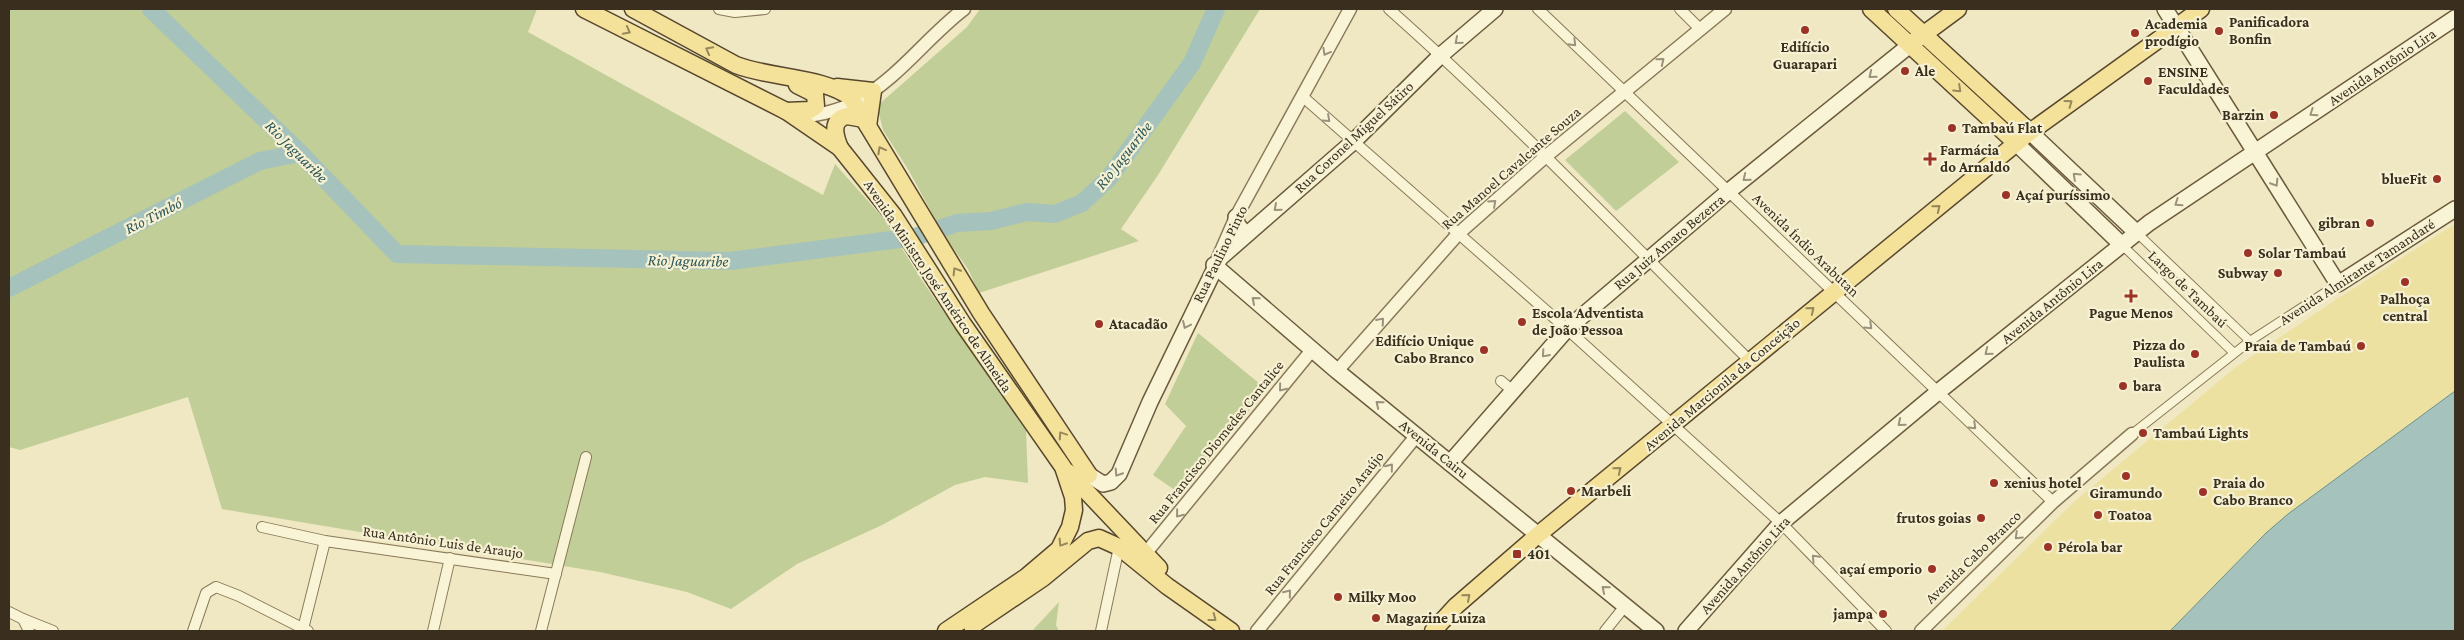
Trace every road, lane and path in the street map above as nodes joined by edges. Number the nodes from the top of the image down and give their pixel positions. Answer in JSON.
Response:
{"nodes":[{"id":1,"x":584,"y":9,"type":"edge"},
{"id":2,"x":633,"y":9,"type":"edge"},
{"id":3,"x":719,"y":9,"type":"edge"},
{"id":4,"x":765,"y":9,"type":"edge"},
{"id":5,"x":964,"y":9,"type":"edge"},
{"id":6,"x":1350,"y":9,"type":"edge"},
{"id":7,"x":1389,"y":9,"type":"edge"},
{"id":8,"x":1495,"y":9,"type":"edge"},
{"id":9,"x":1538,"y":9,"type":"edge"},
{"id":10,"x":1680,"y":9,"type":"edge"},
{"id":11,"x":1725,"y":9,"type":"edge"},
{"id":12,"x":1871,"y":9,"type":"edge"},
{"id":13,"x":1896,"y":9,"type":"edge"},
{"id":14,"x":1958,"y":9,"type":"edge"},
{"id":15,"x":2165,"y":9,"type":"edge"},
{"id":16,"x":2201,"y":9,"type":"edge"},
{"id":17,"x":954,"y":13,"type":"edge"},
{"id":18,"x":2455,"y":18,"type":"edge"},
{"id":19,"x":2176,"y":25,"type":"junction"},
{"id":20,"x":1700,"y":29,"type":"junction"},
{"id":21,"x":1924,"y":34,"type":"junction"},
{"id":22,"x":1910,"y":45,"type":"junction"},
{"id":23,"x":1441,"y":55,"type":"junction"},
{"id":24,"x":765,"y":74,"type":"junction"},
{"id":25,"x":833,"y":87,"type":"junction"},
{"id":26,"x":873,"y":91,"type":"junction"},
{"id":27,"x":1623,"y":92,"type":"junction"},
{"id":28,"x":1302,"y":96,"type":"junction"},
{"id":29,"x":854,"y":103,"type":"junction"},
{"id":30,"x":792,"y":114,"type":"junction"},
{"id":31,"x":866,"y":123,"type":"junction"},
{"id":32,"x":2030,"y":132,"type":"junction"},
{"id":33,"x":1353,"y":142,"type":"junction"},
{"id":34,"x":2016,"y":143,"type":"junction"},
{"id":35,"x":840,"y":148,"type":"junction"},
{"id":36,"x":2256,"y":151,"type":"junction"},
{"id":37,"x":1545,"y":157,"type":"junction"},
{"id":38,"x":1729,"y":191,"type":"junction"},
{"id":39,"x":2455,"y":209,"type":"edge"},
{"id":40,"x":1236,"y":217,"type":"junction"},
{"id":41,"x":2137,"y":233,"type":"junction"},
{"id":42,"x":1458,"y":234,"type":"junction"},
{"id":43,"x":1246,"y":235,"type":"junction"},
{"id":44,"x":2122,"y":245,"type":"junction"},
{"id":45,"x":1648,"y":259,"type":"junction"},
{"id":46,"x":1214,"y":265,"type":"junction"},
{"id":47,"x":2338,"y":284,"type":"junction"},
{"id":48,"x":1834,"y":292,"type":"junction"},
{"id":49,"x":1567,"y":329,"type":"junction"},
{"id":50,"x":2250,"y":341,"type":"junction"},
{"id":51,"x":1312,"y":350,"type":"junction"},
{"id":52,"x":2234,"y":353,"type":"junction"},
{"id":53,"x":1749,"y":360,"type":"junction"},
{"id":54,"x":1337,"y":371,"type":"junction"},
{"id":55,"x":1501,"y":381,"type":"dead end"},
{"id":56,"x":1513,"y":391,"type":"junction"},
{"id":57,"x":1938,"y":392,"type":"junction"},
{"id":58,"x":1673,"y":425,"type":"junction"},
{"id":59,"x":2132,"y":434,"type":"joint"},
{"id":60,"x":1417,"y":435,"type":"junction"},
{"id":61,"x":586,"y":457,"type":"dead end"},
{"id":62,"x":1450,"y":463,"type":"junction"},
{"id":63,"x":1063,"y":467,"type":"junction"},
{"id":64,"x":1090,"y":475,"type":"joint"},
{"id":65,"x":2054,"y":502,"type":"junction"},
{"id":66,"x":1781,"y":523,"type":"junction"},
{"id":67,"x":262,"y":527,"type":"dead end"},
{"id":68,"x":1539,"y":534,"type":"junction"},
{"id":69,"x":325,"y":541,"type":"junction"},
{"id":70,"x":1119,"y":547,"type":"junction"},
{"id":71,"x":1145,"y":554,"type":"junction"},
{"id":72,"x":450,"y":558,"type":"junction"},
{"id":73,"x":556,"y":574,"type":"junction"},
{"id":74,"x":1194,"y":604,"type":"junction"},
{"id":75,"x":1625,"y":606,"type":"junction"},
{"id":76,"x":9,"y":612,"type":"edge"},
{"id":77,"x":23,"y":619,"type":"junction"},
{"id":78,"x":305,"y":630,"type":"edge"},
{"id":79,"x":29,"y":631,"type":"edge"},
{"id":80,"x":54,"y":631,"type":"edge"},
{"id":81,"x":193,"y":631,"type":"edge"},
{"id":82,"x":432,"y":631,"type":"edge"},
{"id":83,"x":541,"y":631,"type":"edge"},
{"id":84,"x":946,"y":631,"type":"edge"},
{"id":85,"x":964,"y":631,"type":"edge"},
{"id":86,"x":1101,"y":631,"type":"edge"},
{"id":87,"x":1231,"y":631,"type":"edge"},
{"id":88,"x":1257,"y":631,"type":"edge"},
{"id":89,"x":1433,"y":631,"type":"edge"},
{"id":90,"x":1605,"y":631,"type":"edge"},
{"id":91,"x":1656,"y":631,"type":"edge"},
{"id":92,"x":1686,"y":631,"type":"edge"},
{"id":93,"x":1886,"y":631,"type":"edge"},
{"id":94,"x":1920,"y":631,"type":"edge"}],
"edges":[{"from":1,"to":30,"type":"main road","name":"Avenida Ministro José Américo de Almeida","one_way":true},
{"from":24,"to":2,"type":"main road","name":"Avenida Ministro José Américo de Almeida","one_way":true},
{"from":3,"to":4,"type":"street"},
{"from":5,"to":17,"type":"street"},
{"from":6,"to":28,"type":"street","name":"Rua Paulino Pinto","one_way":true},
{"from":7,"to":23,"type":"street"},
{"from":8,"to":23,"type":"main road","name":"Rua Coronel Miguel Sátiro","one_way":true},
{"from":9,"to":27,"type":"street","name":"Avenida Índio Arabutan","one_way":true},
{"from":10,"to":20,"type":"street"},
{"from":11,"to":20,"type":"street","name":"Rua Manoel Cavalcante Souza"},
{"from":12,"to":22,"type":"main road"},
{"from":13,"to":21,"type":"main road"},
{"from":14,"to":21,"type":"main road"},
{"from":15,"to":19,"type":"main road"},
{"from":16,"to":19,"type":"main road","name":"Avenida Marcionila da Conceição"},
{"from":17,"to":26,"type":"street"},
{"from":18,"to":36,"type":"main road","name":"Avenida Antônio Lira","one_way":true},
{"from":32,"to":19,"type":"main road","name":"Avenida Marcionila da Conceição","one_way":true},
{"from":19,"to":36,"type":"main road"},
{"from":27,"to":20,"type":"street","name":"Rua Manoel Cavalcante Souza","one_way":true},
{"from":21,"to":22,"type":"main road"},
{"from":21,"to":32,"type":"main road"},
{"from":22,"to":34,"type":"main road","one_way":true},
{"from":22,"to":38,"type":"main road","name":"Rua Juiz Amaro Bezerra","one_way":true},
{"from":23,"to":33,"type":"main road","name":"Rua Coronel Miguel Sátiro"},
{"from":23,"to":37,"type":"street"},
{"from":24,"to":25,"type":"main road","name":"Avenida Ministro José Américo de Almeida"},
{"from":24,"to":30,"type":"main road"},
{"from":25,"to":26,"type":"main road"},
{"from":25,"to":29,"type":"main road","name":"Avenida Ministro José Américo de Almeida"},
{"from":26,"to":29,"type":"street"},
{"from":26,"to":31,"type":"main road"},
{"from":27,"to":37,"type":"street","name":"Rua Manoel Cavalcante Souza"},
{"from":27,"to":38,"type":"street","name":"Avenida Índio Arabutan"},
{"from":28,"to":33,"type":"street","one_way":true},
{"from":28,"to":40,"type":"street","name":"Rua Paulino Pinto"},
{"from":29,"to":30,"type":"street"},
{"from":29,"to":31,"type":"main road","name":"Avenida Ministro José Américo de Almeida"},
{"from":30,"to":35,"type":"main road","name":"Avenida Ministro José Américo de Almeida"},
{"from":31,"to":35,"type":"main road"},
{"from":64,"to":31,"type":"main road","name":"Avenida Ministro José Américo de Almeida","one_way":true},
{"from":32,"to":34,"type":"main road","name":"Avenida Marcionila da Conceição"},
{"from":41,"to":32,"type":"main road","one_way":true},
{"from":33,"to":42,"type":"street"},
{"from":33,"to":43,"type":"main road","name":"Rua Coronel Miguel Sátiro","one_way":true},
{"from":34,"to":44,"type":"main road"},
{"from":48,"to":34,"type":"main road","name":"Avenida Marcionila da Conceição","one_way":true},
{"from":35,"to":63,"type":"main road","name":"Avenida Ministro José Américo de Almeida"},
{"from":36,"to":41,"type":"main road","name":"Avenida Antônio Lira","one_way":true},
{"from":36,"to":47,"type":"main road","one_way":true},
{"from":42,"to":37,"type":"street","name":"Rua Manoel Cavalcante Souza","one_way":true},
{"from":37,"to":45,"type":"street"},
{"from":38,"to":45,"type":"main road","name":"Rua Juiz Amaro Bezerra"},
{"from":38,"to":48,"type":"street","name":"Avenida Índio Arabutan"},
{"from":39,"to":47,"type":"main road","name":"Avenida Almirante Tamandaré"},
{"from":40,"to":43,"type":"main road"},
{"from":40,"to":46,"type":"street","name":"Rua Paulino Pinto"},
{"from":41,"to":44,"type":"main road","name":"Avenida Antônio Lira"},
{"from":41,"to":50,"type":"street","name":"Largo de Tambaú"},
{"from":42,"to":49,"type":"street"},
{"from":54,"to":42,"type":"street","name":"Rua Manoel Cavalcante Souza","one_way":true},
{"from":43,"to":46,"type":"main road","name":"Rua Coronel Miguel Sátiro"},
{"from":44,"to":52,"type":"street","name":"Largo de Tambaú"},
{"from":44,"to":57,"type":"main road","name":"Avenida Antônio Lira","one_way":true},
{"from":45,"to":49,"type":"main road","name":"Rua Juiz Amaro Bezerra"},
{"from":45,"to":53,"type":"street"},
{"from":51,"to":46,"type":"main road","name":"Avenida Cairu","one_way":true},
{"from":46,"to":64,"type":"main road","name":"Rua Paulino Pinto","one_way":true},
{"from":47,"to":50,"type":"street","name":"Avenida Almirante Tamandaré"},
{"from":53,"to":48,"type":"main road","name":"Avenida Marcionila da Conceição","one_way":true},
{"from":48,"to":57,"type":"street","name":"Avenida Índio Arabutan","one_way":true},
{"from":49,"to":56,"type":"main road","name":"Rua Juiz Amaro Bezerra","one_way":true},
{"from":49,"to":58,"type":"street"},
{"from":50,"to":52,"type":"street","name":"Avenida Almirante Tamandaré"},
{"from":51,"to":54,"type":"main road","name":"Avenida Cairu"},
{"from":51,"to":71,"type":"street","name":"Rua Francisco Diomedes Cantalice","one_way":true},
{"from":52,"to":59,"type":"street","name":"Avenida Cabo Branco"},
{"from":53,"to":58,"type":"main road","name":"Avenida Marcionila da Conceição"},
{"from":60,"to":54,"type":"main road","name":"Avenida Cairu","one_way":true},
{"from":55,"to":56,"type":"street"},
{"from":56,"to":62,"type":"main road","name":"Rua Juiz Amaro Bezerra"},
{"from":57,"to":65,"type":"street","name":"Avenida Índio Arabutan","one_way":true},
{"from":57,"to":66,"type":"main road","name":"Avenida Antônio Lira","one_way":true},
{"from":58,"to":66,"type":"street"},
{"from":68,"to":58,"type":"main road","name":"Avenida Marcionila da Conceição","one_way":true},
{"from":59,"to":65,"type":"street","name":"Avenida Cabo Branco"},
{"from":60,"to":62,"type":"main road","name":"Avenida Cairu"},
{"from":88,"to":60,"type":"street","name":"Rua Francisco Carneiro Araújo","one_way":true},
{"from":61,"to":73,"type":"street"},
{"from":62,"to":68,"type":"main road","name":"Avenida Cairu"},
{"from":63,"to":71,"type":"main road"},
{"from":63,"to":84,"type":"main road","name":"Avenida Ministro José Américo de Almeida","one_way":true},
{"from":65,"to":94,"type":"street","name":"Avenida Cabo Branco","one_way":true},
{"from":66,"to":92,"type":"main road","name":"Avenida Antônio Lira"},
{"from":93,"to":66,"type":"street","one_way":true},
{"from":67,"to":69,"type":"street","name":"Rua Antônio Luis de Araujo"},
{"from":75,"to":68,"type":"main road","name":"Avenida Cairu","one_way":true},
{"from":89,"to":68,"type":"main road","name":"Avenida Marcionila da Conceição","one_way":true},
{"from":69,"to":72,"type":"street","name":"Rua Antônio Luis de Araujo"},
{"from":69,"to":78,"type":"street"},
{"from":70,"to":74,"type":"main road"},
{"from":70,"to":85,"type":"main road"},
{"from":70,"to":86,"type":"street"},
{"from":71,"to":74,"type":"main road"},
{"from":72,"to":73,"type":"street","name":"Rua Antônio Luis de Araujo"},
{"from":72,"to":82,"type":"street"},
{"from":73,"to":83,"type":"street"},
{"from":74,"to":87,"type":"main road","one_way":true},
{"from":75,"to":90,"type":"street"},
{"from":75,"to":91,"type":"main road","name":"Avenida Cairu"},
{"from":76,"to":77,"type":"street"},
{"from":77,"to":79,"type":"street"},
{"from":77,"to":80,"type":"street"},
{"from":78,"to":81,"type":"street"}]}
